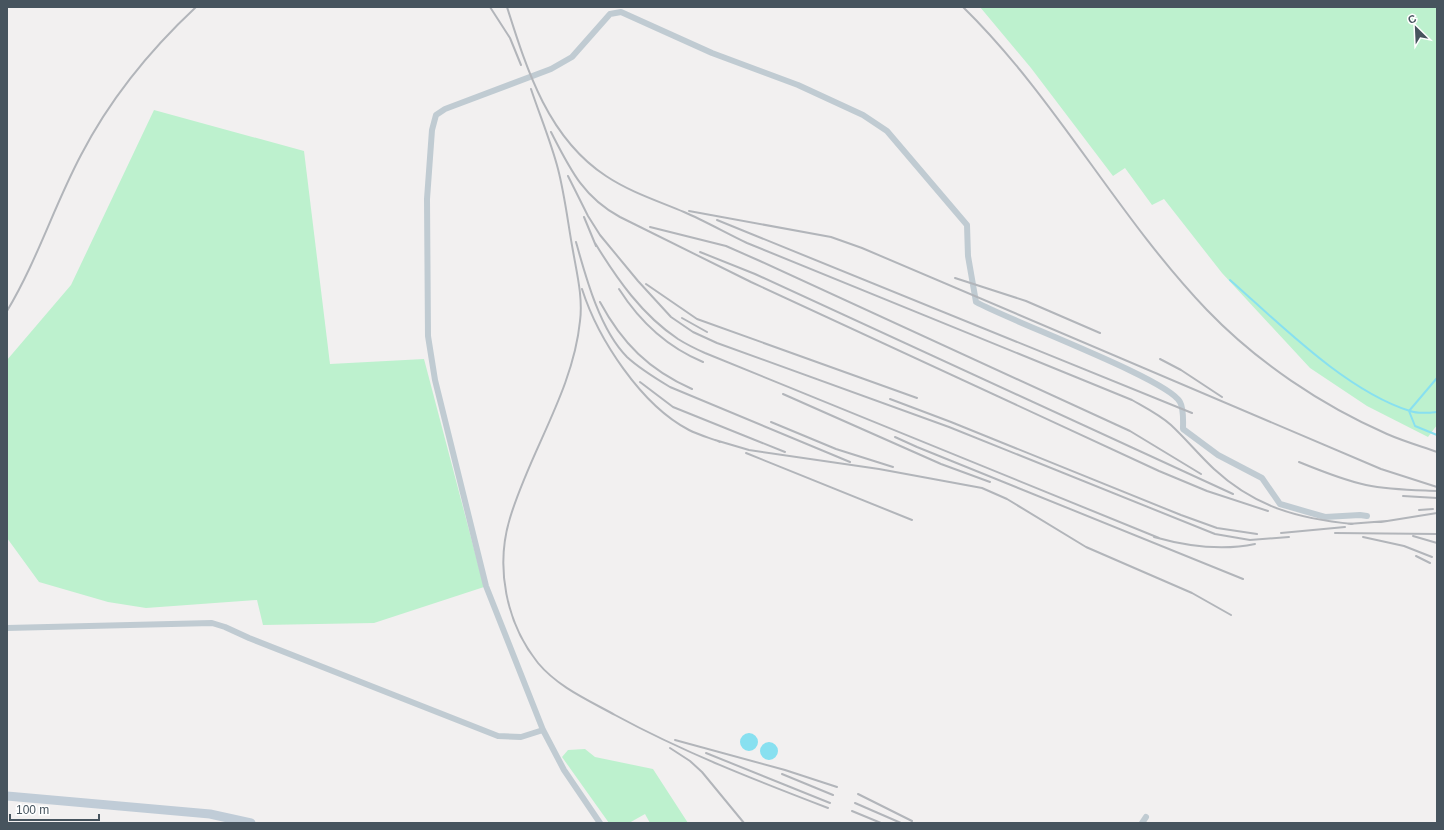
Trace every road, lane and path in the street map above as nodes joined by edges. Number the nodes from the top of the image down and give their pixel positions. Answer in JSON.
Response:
{"nodes":[{"id":1,"x":1367,"y":516,"type":"dead end"},
{"id":2,"x":7,"y":628,"type":"edge"},
{"id":3,"x":544,"y":730,"type":"junction"},
{"id":4,"x":7,"y":796,"type":"edge"},
{"id":5,"x":1146,"y":817,"type":"dead end"},
{"id":6,"x":251,"y":823,"type":"edge"},
{"id":7,"x":600,"y":823,"type":"edge"},
{"id":8,"x":1142,"y":823,"type":"edge"}],
"edges":[{"from":1,"to":3,"type":"street"},
{"from":2,"to":3,"type":"street"},
{"from":3,"to":7,"type":"street"},
{"from":4,"to":6,"type":"main road"},
{"from":5,"to":8,"type":"street"}]}
